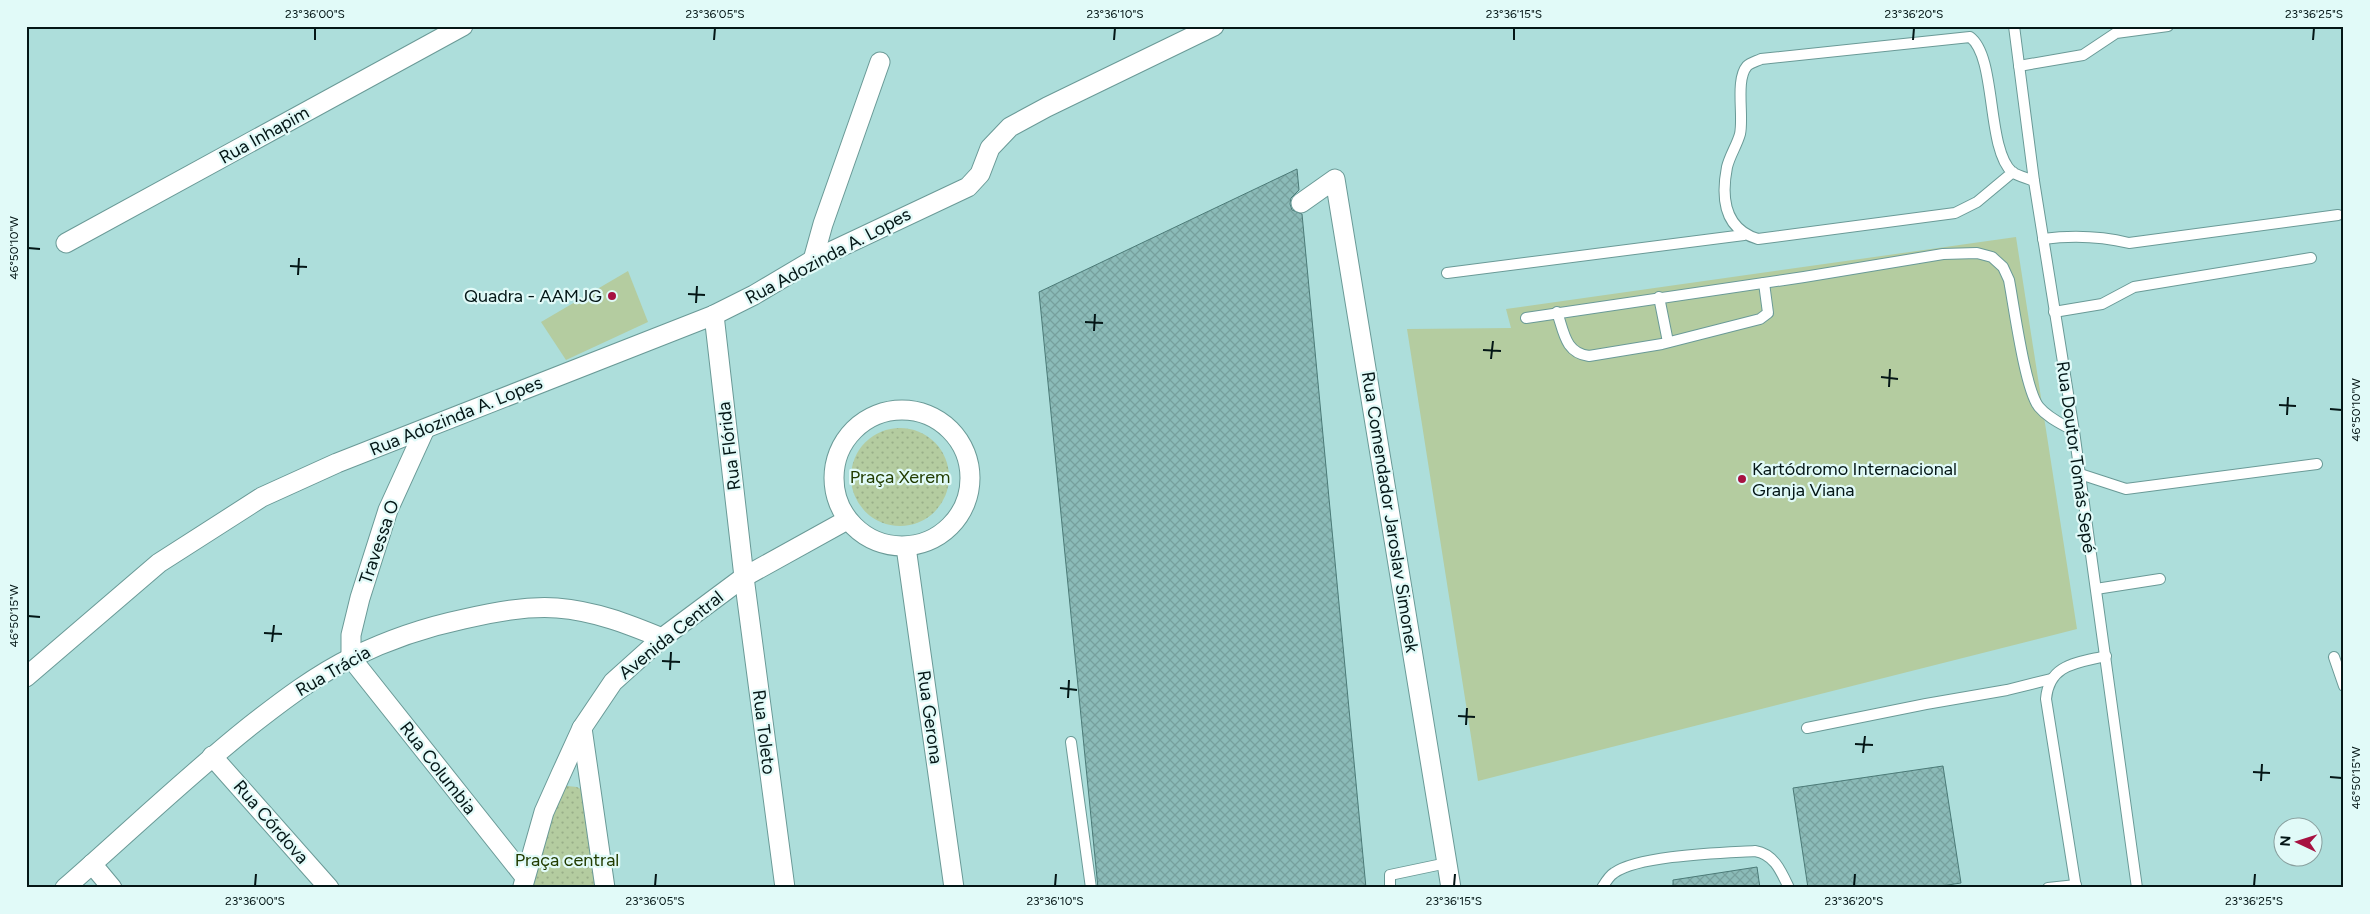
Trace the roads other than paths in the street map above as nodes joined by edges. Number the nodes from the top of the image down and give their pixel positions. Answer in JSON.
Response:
{"nodes":[{"id":1,"x":463,"y":26,"type":"edge"},
{"id":2,"x":1214,"y":26,"type":"edge"},
{"id":3,"x":2014,"y":26,"type":"edge"},
{"id":4,"x":2168,"y":26,"type":"edge"},
{"id":5,"x":880,"y":62,"type":"dead end"},
{"id":6,"x":2019,"y":66,"type":"junction"},
{"id":7,"x":2013,"y":172,"type":"junction"},
{"id":8,"x":2034,"y":181,"type":"junction"},
{"id":9,"x":1300,"y":203,"type":"dead end"},
{"id":10,"x":2338,"y":215,"type":"dead end"},
{"id":11,"x":1744,"y":235,"type":"junction"},
{"id":12,"x":2043,"y":239,"type":"junction"},
{"id":13,"x":66,"y":243,"type":"dead end"},
{"id":14,"x":2311,"y":258,"type":"dead end"},
{"id":15,"x":813,"y":260,"type":"junction"},
{"id":16,"x":1447,"y":273,"type":"dead end"},
{"id":17,"x":1764,"y":283,"type":"junction"},
{"id":18,"x":1659,"y":298,"type":"junction"},
{"id":19,"x":1556,"y":312,"type":"junction"},
{"id":20,"x":2054,"y":312,"type":"junction"},
{"id":21,"x":714,"y":315,"type":"junction"},
{"id":22,"x":1526,"y":318,"type":"dead end"},
{"id":23,"x":1668,"y":342,"type":"junction"},
{"id":24,"x":424,"y":431,"type":"junction"},
{"id":25,"x":2074,"y":431,"type":"junction"},
{"id":26,"x":2317,"y":464,"type":"dead end"},
{"id":27,"x":2080,"y":474,"type":"junction"},
{"id":28,"x":847,"y":520,"type":"junction"},
{"id":29,"x":906,"y":547,"type":"junction"},
{"id":30,"x":744,"y":577,"type":"junction"},
{"id":31,"x":2160,"y":579,"type":"dead end"},
{"id":32,"x":2096,"y":589,"type":"junction"},
{"id":33,"x":662,"y":638,"type":"junction"},
{"id":34,"x":2106,"y":656,"type":"junction"},
{"id":35,"x":2334,"y":657,"type":"dead end"},
{"id":36,"x":351,"y":658,"type":"junction"},
{"id":37,"x":26,"y":677,"type":"edge"},
{"id":38,"x":2051,"y":679,"type":"junction"},
{"id":39,"x":2344,"y":686,"type":"edge"},
{"id":40,"x":582,"y":728,"type":"junction"},
{"id":41,"x":1807,"y":728,"type":"dead end"},
{"id":42,"x":1071,"y":742,"type":"dead end"},
{"id":43,"x":212,"y":756,"type":"junction"},
{"id":44,"x":1447,"y":863,"type":"junction"},
{"id":45,"x":92,"y":864,"type":"junction"},
{"id":46,"x":524,"y":883,"type":"edge"},
{"id":47,"x":2076,"y":886,"type":"edge"},
{"id":48,"x":65,"y":888,"type":"edge"},
{"id":49,"x":112,"y":888,"type":"edge"},
{"id":50,"x":329,"y":888,"type":"edge"},
{"id":51,"x":605,"y":888,"type":"edge"},
{"id":52,"x":785,"y":888,"type":"edge"},
{"id":53,"x":954,"y":888,"type":"edge"},
{"id":54,"x":1091,"y":888,"type":"edge"},
{"id":55,"x":1390,"y":888,"type":"edge"},
{"id":56,"x":1451,"y":888,"type":"edge"},
{"id":57,"x":1602,"y":888,"type":"edge"},
{"id":58,"x":1789,"y":888,"type":"edge"},
{"id":59,"x":2048,"y":888,"type":"edge"},
{"id":60,"x":2137,"y":888,"type":"edge"}],
"edges":[{"from":1,"to":13,"type":"street","name":"Rua Inhapim"},
{"from":2,"to":15,"type":"street","name":"Rua Adozinda A. Lopes"},
{"from":3,"to":6,"type":"lane","name":"Rua Doutor Tomás Sepé"},
{"from":4,"to":6,"type":"lane"},
{"from":5,"to":15,"type":"street"},
{"from":6,"to":8,"type":"lane","name":"Rua Doutor Tomás Sepé"},
{"from":7,"to":8,"type":"lane"},
{"from":7,"to":11,"type":"lane"},
{"from":7,"to":11,"type":"lane"},
{"from":8,"to":12,"type":"lane","name":"Rua Doutor Tomás Sepé"},
{"from":9,"to":44,"type":"street","name":"Rua Comendador Jaroslav Simonek"},
{"from":10,"to":12,"type":"lane"},
{"from":11,"to":16,"type":"lane"},
{"from":12,"to":20,"type":"lane","name":"Rua Doutor Tomás Sepé"},
{"from":14,"to":20,"type":"lane"},
{"from":15,"to":21,"type":"street","name":"Rua Adozinda A. Lopes"},
{"from":17,"to":18,"type":"lane"},
{"from":17,"to":23,"type":"lane"},
{"from":17,"to":25,"type":"lane"},
{"from":18,"to":19,"type":"lane"},
{"from":18,"to":23,"type":"lane"},
{"from":19,"to":22,"type":"lane"},
{"from":19,"to":23,"type":"lane"},
{"from":20,"to":25,"type":"lane","name":"Rua Doutor Tomás Sepé"},
{"from":21,"to":24,"type":"street","name":"Rua Adozinda A. Lopes"},
{"from":21,"to":30,"type":"street","name":"Rua Flórida"},
{"from":24,"to":36,"type":"street","name":"Travessa O"},
{"from":24,"to":37,"type":"street","name":"Rua Adozinda A. Lopes"},
{"from":25,"to":27,"type":"lane","name":"Rua Doutor Tomás Sepé"},
{"from":26,"to":27,"type":"lane"},
{"from":27,"to":32,"type":"lane","name":"Rua Doutor Tomás Sepé"},
{"from":28,"to":29,"type":"street"},
{"from":28,"to":29,"type":"street"},
{"from":28,"to":30,"type":"street","name":"Avenida Central"},
{"from":29,"to":53,"type":"street","name":"Rua Gerona"},
{"from":30,"to":33,"type":"street","name":"Avenida Central"},
{"from":30,"to":52,"type":"street","name":"Rua Toleto"},
{"from":31,"to":32,"type":"lane"},
{"from":32,"to":34,"type":"lane","name":"Rua Doutor Tomás Sepé"},
{"from":33,"to":36,"type":"street","name":"Rua Trácia"},
{"from":33,"to":40,"type":"street","name":"Avenida Central"},
{"from":34,"to":38,"type":"lane"},
{"from":34,"to":60,"type":"lane","name":"Rua Doutor Tomás Sepé"},
{"from":35,"to":39,"type":"lane"},
{"from":36,"to":43,"type":"street","name":"Rua Trácia"},
{"from":36,"to":46,"type":"street","name":"Rua Columbia"},
{"from":38,"to":41,"type":"lane"},
{"from":38,"to":47,"type":"lane"},
{"from":40,"to":46,"type":"street","name":"Avenida Central"},
{"from":40,"to":51,"type":"street"},
{"from":42,"to":54,"type":"lane"},
{"from":43,"to":45,"type":"street","name":"Rua Trácia"},
{"from":43,"to":50,"type":"street","name":"Rua Córdova"},
{"from":44,"to":55,"type":"lane"},
{"from":44,"to":56,"type":"street","name":"Rua Comendador Jaroslav Simonek"},
{"from":45,"to":48,"type":"street","name":"Rua Trácia"},
{"from":45,"to":49,"type":"street"},
{"from":47,"to":59,"type":"lane"},
{"from":57,"to":58,"type":"lane"}]}
